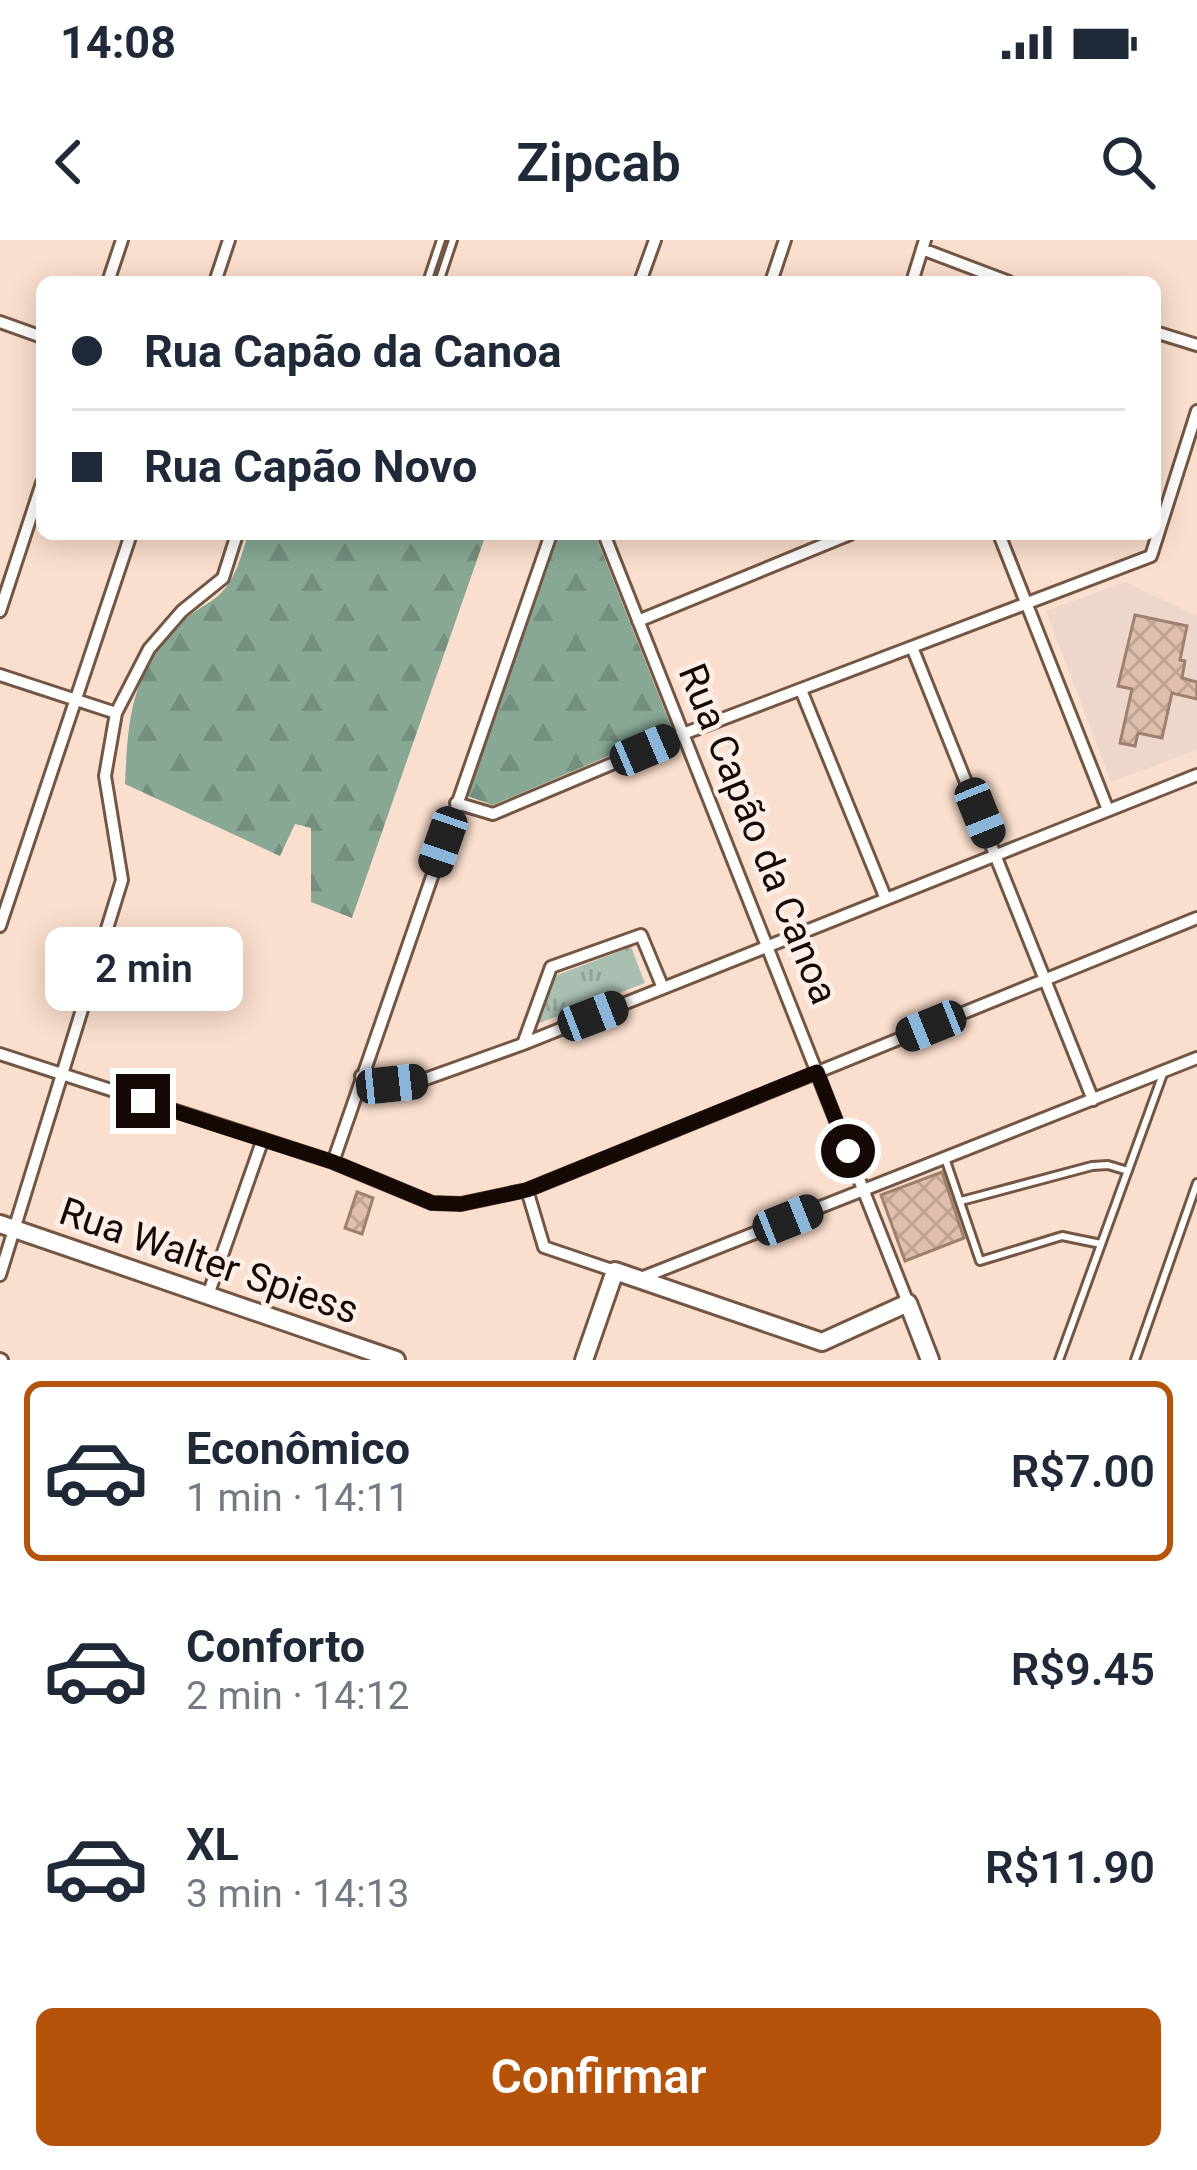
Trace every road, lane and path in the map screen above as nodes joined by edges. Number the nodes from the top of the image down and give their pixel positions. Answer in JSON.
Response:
{"nodes":[{"id":1,"x":122,"y":240,"type":"edge"},
{"id":2,"x":229,"y":240,"type":"edge"},
{"id":3,"x":441,"y":240,"type":"edge"},
{"id":4,"x":453,"y":240,"type":"edge"},
{"id":5,"x":655,"y":240,"type":"edge"},
{"id":6,"x":785,"y":240,"type":"edge"},
{"id":7,"x":924,"y":244,"type":"edge"},
{"id":8,"x":110,"y":276,"type":"edge"},
{"id":9,"x":217,"y":276,"type":"edge"},
{"id":10,"x":429,"y":276,"type":"edge"},
{"id":11,"x":441,"y":276,"type":"edge"},
{"id":12,"x":642,"y":276,"type":"edge"},
{"id":13,"x":773,"y":276,"type":"edge"},
{"id":14,"x":914,"y":276,"type":"edge"},
{"id":15,"x":996,"y":276,"type":"edge"},
{"id":16,"x":0,"y":322,"type":"edge"},
{"id":17,"x":1161,"y":334,"type":"edge"},
{"id":18,"x":36,"y":335,"type":"edge"},
{"id":19,"x":1197,"y":345,"type":"edge"},
{"id":20,"x":1197,"y":410,"type":"edge"},
{"id":21,"x":36,"y":501,"type":"edge"},
{"id":22,"x":1161,"y":524,"type":"edge"},
{"id":23,"x":129,"y":540,"type":"edge"},
{"id":24,"x":235,"y":540,"type":"edge"},
{"id":25,"x":549,"y":540,"type":"edge"},
{"id":26,"x":606,"y":540,"type":"edge"},
{"id":27,"x":835,"y":540,"type":"edge"},
{"id":28,"x":1001,"y":540,"type":"edge"},
{"id":29,"x":1156,"y":540,"type":"edge"},
{"id":30,"x":1027,"y":603,"type":"junction"},
{"id":31,"x":0,"y":611,"type":"edge"},
{"id":32,"x":638,"y":621,"type":"junction"},
{"id":33,"x":912,"y":647,"type":"junction"},
{"id":34,"x":0,"y":675,"type":"edge"},
{"id":35,"x":801,"y":690,"type":"junction"},
{"id":36,"x":76,"y":700,"type":"junction"},
{"id":37,"x":116,"y":713,"type":"junction"},
{"id":38,"x":683,"y":734,"type":"junction"},
{"id":39,"x":1197,"y":775,"type":"edge"},
{"id":40,"x":456,"y":802,"type":"junction"},
{"id":41,"x":1108,"y":810,"type":"junction"},
{"id":42,"x":997,"y":855,"type":"junction"},
{"id":43,"x":886,"y":899,"type":"junction"},
{"id":44,"x":1197,"y":918,"type":"edge"},
{"id":45,"x":0,"y":926,"type":"edge"},
{"id":46,"x":767,"y":946,"type":"junction"},
{"id":47,"x":1046,"y":979,"type":"junction"},
{"id":48,"x":663,"y":988,"type":"junction"},
{"id":49,"x":523,"y":1044,"type":"junction"},
{"id":50,"x":0,"y":1054,"type":"edge"},
{"id":51,"x":1197,"y":1058,"type":"edge"},
{"id":52,"x":1164,"y":1071,"type":"junction"},
{"id":53,"x":817,"y":1072,"type":"junction"},
{"id":54,"x":63,"y":1076,"type":"junction"},
{"id":55,"x":361,"y":1076,"type":"junction"},
{"id":56,"x":1093,"y":1100,"type":"junction"},
{"id":57,"x":263,"y":1139,"type":"junction"},
{"id":58,"x":945,"y":1158,"type":"junction"},
{"id":59,"x":333,"y":1162,"type":"junction"},
{"id":60,"x":1128,"y":1171,"type":"junction"},
{"id":61,"x":1197,"y":1184,"type":"edge"},
{"id":62,"x":527,"y":1190,"type":"junction"},
{"id":63,"x":863,"y":1190,"type":"junction"},
{"id":64,"x":961,"y":1201,"type":"junction"},
{"id":65,"x":8,"y":1227,"type":"edge"},
{"id":66,"x":1101,"y":1244,"type":"junction"},
{"id":67,"x":614,"y":1271,"type":"junction"},
{"id":68,"x":0,"y":1275,"type":"edge"},
{"id":69,"x":638,"y":1279,"type":"junction"},
{"id":70,"x":208,"y":1295,"type":"junction"},
{"id":71,"x":908,"y":1303,"type":"junction"},
{"id":72,"x":396,"y":1360,"type":"edge"},
{"id":73,"x":584,"y":1360,"type":"edge"},
{"id":74,"x":930,"y":1360,"type":"edge"},
{"id":75,"x":1059,"y":1360,"type":"edge"},
{"id":76,"x":1135,"y":1360,"type":"edge"}],
"edges":[{"from":1,"to":8,"type":"street"},
{"from":2,"to":9,"type":"street"},
{"from":3,"to":10,"type":"lane"},
{"from":4,"to":11,"type":"lane"},
{"from":5,"to":12,"type":"street"},
{"from":6,"to":13,"type":"street"},
{"from":7,"to":14,"type":"street"},
{"from":7,"to":15,"type":"street"},
{"from":16,"to":18,"type":"street"},
{"from":17,"to":19,"type":"street"},
{"from":20,"to":22,"type":"street"},
{"from":21,"to":31,"type":"street"},
{"from":23,"to":36,"type":"street"},
{"from":24,"to":37,"type":"street"},
{"from":25,"to":40,"type":"street"},
{"from":26,"to":32,"type":"street","name":"Rua Capão da Canoa"},
{"from":27,"to":32,"type":"street"},
{"from":28,"to":30,"type":"street"},
{"from":29,"to":30,"type":"street"},
{"from":30,"to":33,"type":"street"},
{"from":30,"to":41,"type":"street"},
{"from":32,"to":38,"type":"street","name":"Rua Capão da Canoa"},
{"from":33,"to":35,"type":"street"},
{"from":33,"to":42,"type":"street"},
{"from":34,"to":36,"type":"street"},
{"from":35,"to":38,"type":"street"},
{"from":35,"to":43,"type":"street"},
{"from":36,"to":37,"type":"street"},
{"from":36,"to":45,"type":"street"},
{"from":37,"to":54,"type":"street"},
{"from":38,"to":40,"type":"street"},
{"from":38,"to":46,"type":"street","name":"Rua Capão da Canoa"},
{"from":39,"to":41,"type":"street"},
{"from":40,"to":55,"type":"street"},
{"from":41,"to":42,"type":"street"},
{"from":42,"to":43,"type":"street"},
{"from":42,"to":47,"type":"street"},
{"from":43,"to":46,"type":"street"},
{"from":44,"to":47,"type":"street"},
{"from":46,"to":48,"type":"street"},
{"from":46,"to":53,"type":"street","name":"Rua Capão da Canoa"},
{"from":47,"to":53,"type":"street"},
{"from":47,"to":56,"type":"street"},
{"from":48,"to":49,"type":"street"},
{"from":48,"to":49,"type":"street"},
{"from":49,"to":55,"type":"street"},
{"from":50,"to":54,"type":"street"},
{"from":51,"to":52,"type":"street"},
{"from":52,"to":56,"type":"street"},
{"from":52,"to":60,"type":"lane"},
{"from":53,"to":62,"type":"street"},
{"from":53,"to":63,"type":"street","name":"Rua Capão da Canoa"},
{"from":54,"to":57,"type":"street"},
{"from":54,"to":65,"type":"street"},
{"from":55,"to":59,"type":"street"},
{"from":56,"to":58,"type":"street"},
{"from":57,"to":59,"type":"street"},
{"from":57,"to":70,"type":"street"},
{"from":58,"to":63,"type":"street"},
{"from":58,"to":64,"type":"lane"},
{"from":59,"to":62,"type":"street"},
{"from":60,"to":64,"type":"lane"},
{"from":60,"to":66,"type":"lane"},
{"from":61,"to":76,"type":"lane"},
{"from":62,"to":67,"type":"street"},
{"from":63,"to":69,"type":"street"},
{"from":63,"to":71,"type":"street","name":"Rua Capão da Canoa"},
{"from":64,"to":66,"type":"lane"},
{"from":65,"to":68,"type":"street"},
{"from":65,"to":70,"type":"street","name":"Rua Walter Spiess"},
{"from":66,"to":75,"type":"lane"},
{"from":67,"to":69,"type":"street"},
{"from":67,"to":73,"type":"street"},
{"from":69,"to":71,"type":"street"},
{"from":70,"to":72,"type":"street","name":"Rua Walter Spiess"},
{"from":71,"to":74,"type":"street","name":"Rua Capão da Canoa"}]}
